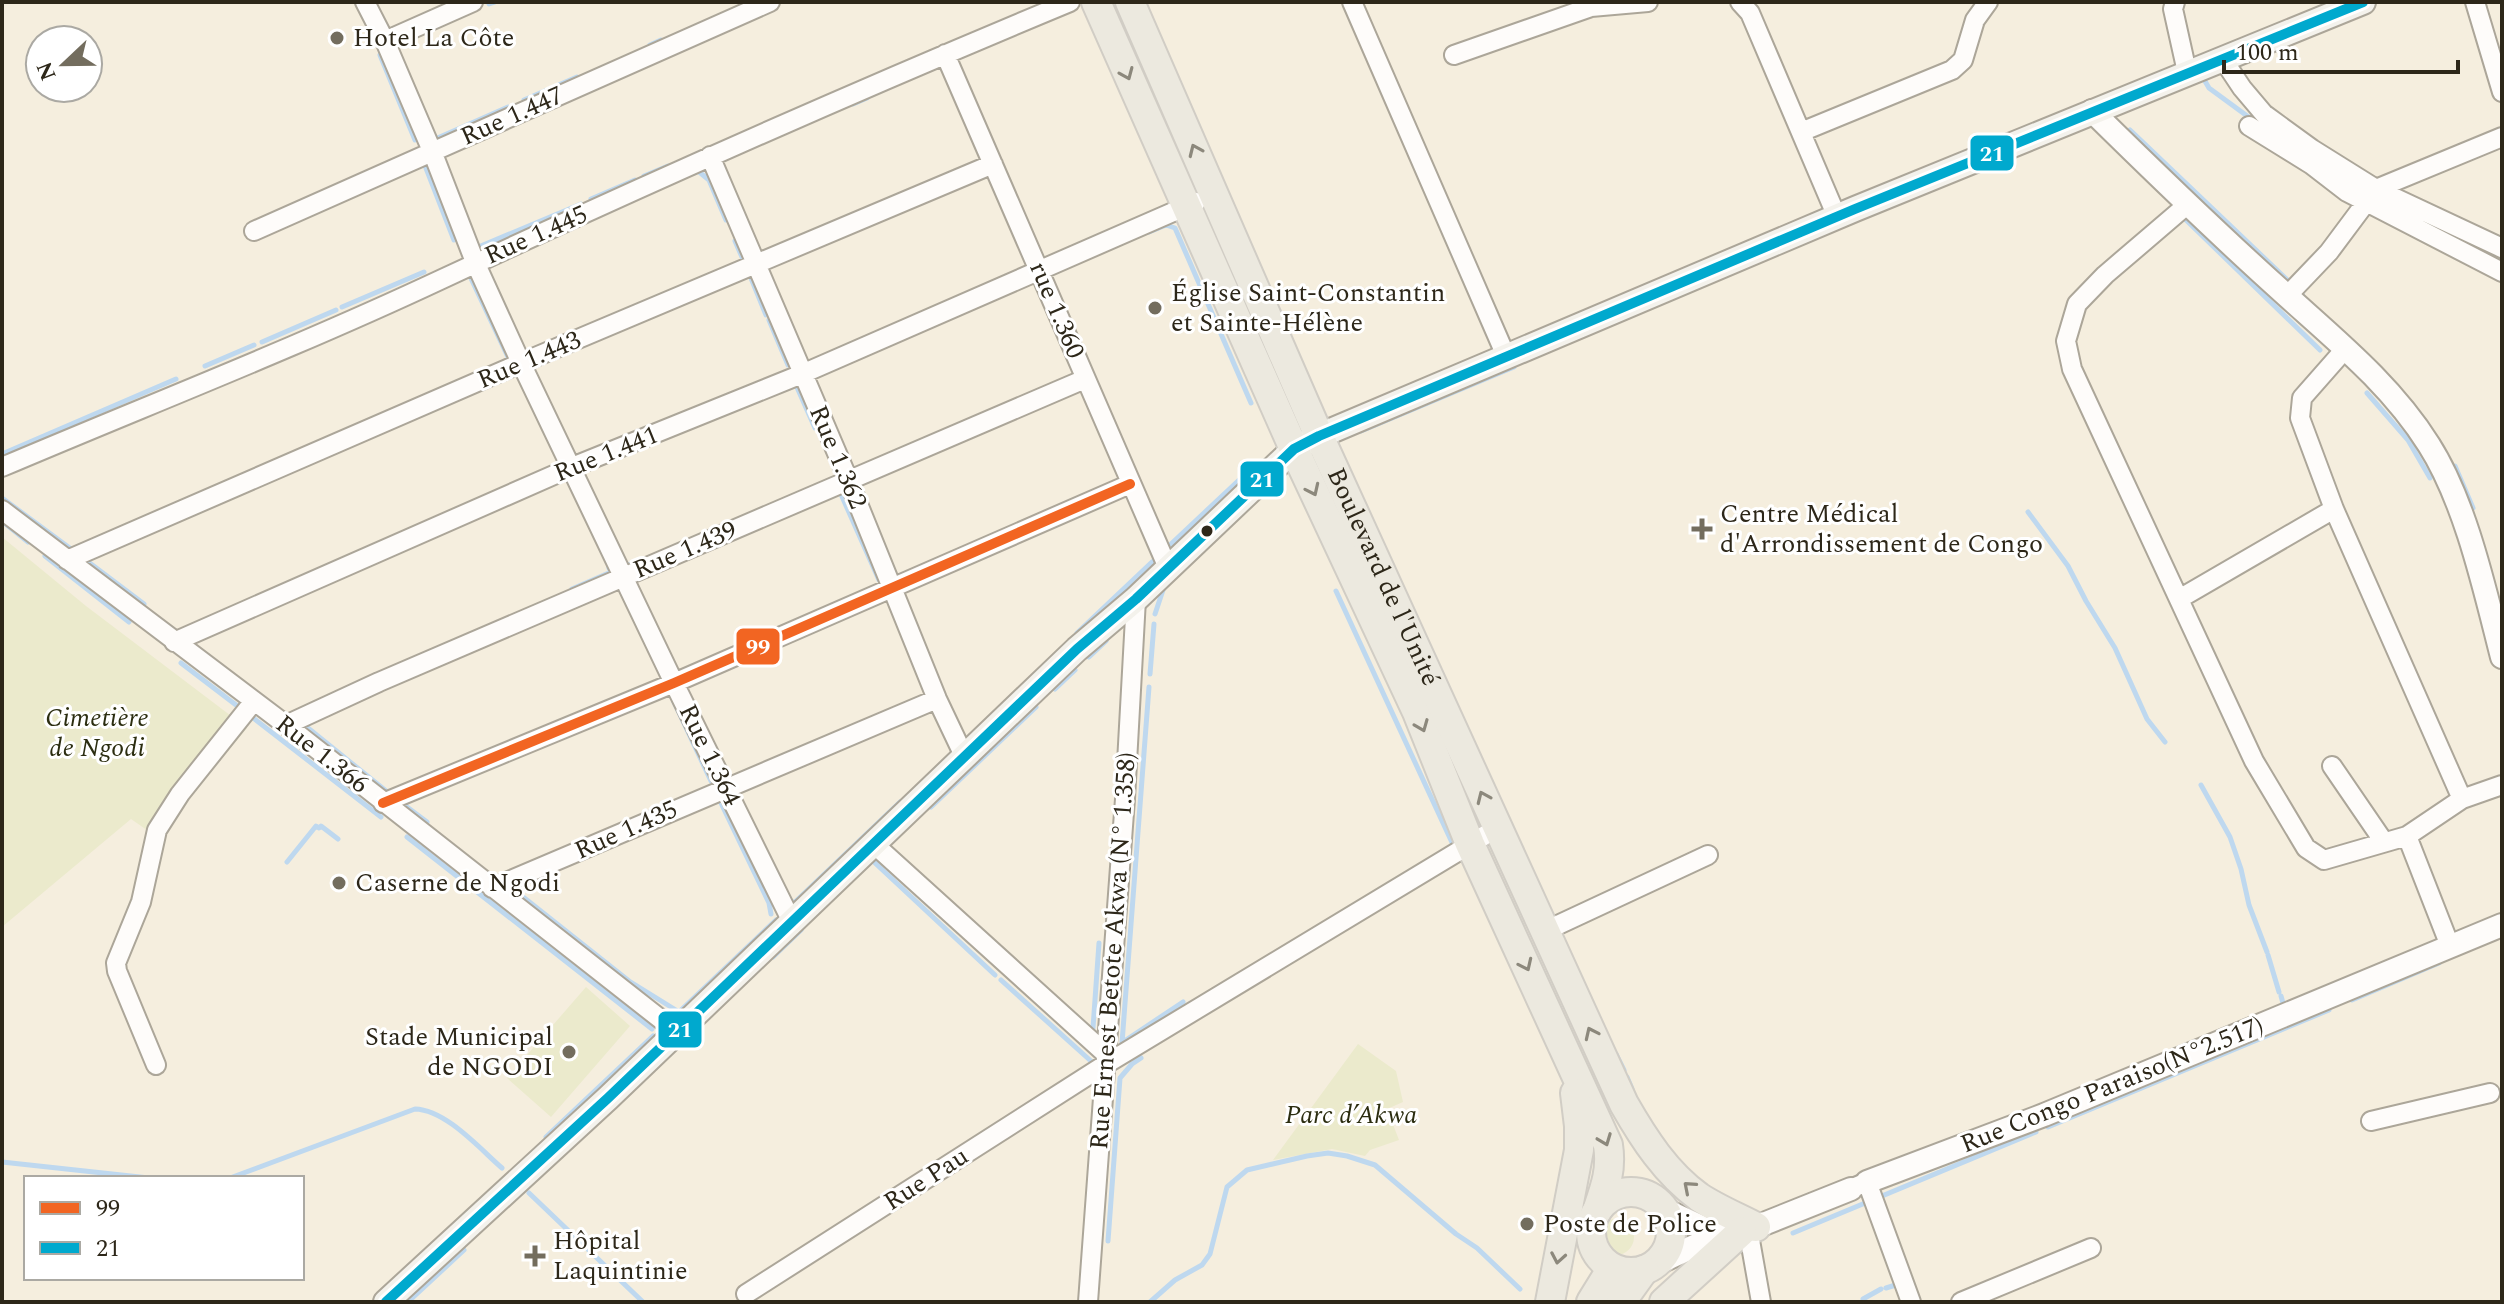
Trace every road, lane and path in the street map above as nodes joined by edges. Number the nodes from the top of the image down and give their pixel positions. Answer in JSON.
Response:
{"nodes":[{"id":1,"x":365,"y":2,"type":"edge"},
{"id":2,"x":473,"y":2,"type":"edge"},
{"id":3,"x":770,"y":2,"type":"edge"},
{"id":4,"x":1070,"y":2,"type":"edge"},
{"id":5,"x":1096,"y":2,"type":"edge"},
{"id":6,"x":1130,"y":2,"type":"edge"},
{"id":7,"x":1352,"y":2,"type":"edge"},
{"id":8,"x":1648,"y":2,"type":"edge"},
{"id":9,"x":1740,"y":2,"type":"edge"},
{"id":10,"x":1988,"y":2,"type":"edge"},
{"id":11,"x":2175,"y":2,"type":"edge"},
{"id":12,"x":2363,"y":2,"type":"edge"},
{"id":13,"x":2475,"y":2,"type":"edge"},
{"id":14,"x":385,"y":41,"type":"junction"},
{"id":15,"x":945,"y":54,"type":"junction"},
{"id":16,"x":1454,"y":55,"type":"dead end"},
{"id":17,"x":2201,"y":66,"type":"junction"},
{"id":18,"x":2502,"y":92,"type":"edge"},
{"id":19,"x":2092,"y":111,"type":"junction"},
{"id":20,"x":2249,"y":126,"type":"dead end"},
{"id":21,"x":1801,"y":132,"type":"junction"},
{"id":22,"x":2502,"y":137,"type":"edge"},
{"id":23,"x":432,"y":151,"type":"junction"},
{"id":24,"x":710,"y":156,"type":"junction"},
{"id":25,"x":993,"y":164,"type":"junction"},
{"id":26,"x":2371,"y":197,"type":"junction"},
{"id":27,"x":2188,"y":204,"type":"junction"},
{"id":28,"x":1199,"y":205,"type":"junction"},
{"id":29,"x":1837,"y":217,"type":"junction"},
{"id":30,"x":254,"y":231,"type":"dead end"},
{"id":31,"x":2502,"y":248,"type":"edge"},
{"id":32,"x":475,"y":262,"type":"junction"},
{"id":33,"x":756,"y":263,"type":"junction"},
{"id":34,"x":1040,"y":269,"type":"junction"},
{"id":35,"x":2502,"y":272,"type":"edge"},
{"id":36,"x":2287,"y":296,"type":"junction"},
{"id":37,"x":2346,"y":348,"type":"junction"},
{"id":38,"x":1506,"y":356,"type":"junction"},
{"id":39,"x":521,"y":363,"type":"junction"},
{"id":40,"x":802,"y":374,"type":"junction"},
{"id":41,"x":1085,"y":379,"type":"junction"},
{"id":42,"x":1319,"y":436,"type":"junction"},
{"id":43,"x":1294,"y":449,"type":"junction"},
{"id":44,"x":2,"y":467,"type":"edge"},
{"id":45,"x":572,"y":467,"type":"junction"},
{"id":46,"x":848,"y":479,"type":"junction"},
{"id":47,"x":1130,"y":484,"type":"junction"},
{"id":48,"x":2334,"y":509,"type":"junction"},
{"id":49,"x":2,"y":510,"type":"edge"},
{"id":50,"x":67,"y":560,"type":"junction"},
{"id":51,"x":1168,"y":568,"type":"junction"},
{"id":52,"x":623,"y":576,"type":"junction"},
{"id":53,"x":892,"y":588,"type":"junction"},
{"id":54,"x":1136,"y":599,"type":"junction"},
{"id":55,"x":2179,"y":599,"type":"junction"},
{"id":56,"x":174,"y":642,"type":"junction"},
{"id":57,"x":2502,"y":657,"type":"edge"},
{"id":58,"x":674,"y":683,"type":"junction"},
{"id":59,"x":937,"y":699,"type":"junction"},
{"id":60,"x":254,"y":701,"type":"junction"},
{"id":61,"x":286,"y":725,"type":"junction"},
{"id":62,"x":965,"y":758,"type":"junction"},
{"id":63,"x":2332,"y":766,"type":"dead end"},
{"id":64,"x":2502,"y":785,"type":"edge"},
{"id":65,"x":725,"y":787,"type":"junction"},
{"id":66,"x":2462,"y":799,"type":"junction"},
{"id":67,"x":383,"y":803,"type":"junction"},
{"id":68,"x":1497,"y":828,"type":"junction"},
{"id":69,"x":2407,"y":836,"type":"junction"},
{"id":70,"x":2384,"y":842,"type":"junction"},
{"id":71,"x":1470,"y":844,"type":"junction"},
{"id":72,"x":875,"y":845,"type":"junction"},
{"id":73,"x":1708,"y":855,"type":"dead end"},
{"id":74,"x":492,"y":888,"type":"junction"},
{"id":75,"x":792,"y":922,"type":"junction"},
{"id":76,"x":2502,"y":925,"type":"edge"},
{"id":77,"x":1545,"y":931,"type":"junction"},
{"id":78,"x":2450,"y":946,"type":"junction"},
{"id":79,"x":677,"y":1032,"type":"junction"},
{"id":80,"x":1106,"y":1059,"type":"junction"},
{"id":81,"x":156,"y":1065,"type":"dead end"},
{"id":82,"x":1573,"y":1073,"type":"junction"},
{"id":83,"x":2490,"y":1093,"type":"dead end"},
{"id":84,"x":1624,"y":1104,"type":"junction"},
{"id":85,"x":2371,"y":1121,"type":"dead end"},
{"id":86,"x":1859,"y":1186,"type":"junction"},
{"id":87,"x":1661,"y":1206,"type":"junction"},
{"id":88,"x":1597,"y":1211,"type":"junction"},
{"id":89,"x":1741,"y":1230,"type":"junction"},
{"id":90,"x":2091,"y":1248,"type":"dead end"},
{"id":91,"x":1650,"y":1267,"type":"junction"},
{"id":92,"x":1612,"y":1268,"type":"junction"},
{"id":93,"x":746,"y":1294,"type":"dead end"},
{"id":94,"x":386,"y":1302,"type":"edge"},
{"id":95,"x":1088,"y":1302,"type":"edge"},
{"id":96,"x":1550,"y":1302,"type":"edge"},
{"id":97,"x":1591,"y":1302,"type":"edge"},
{"id":98,"x":1621,"y":1302,"type":"edge"},
{"id":99,"x":1664,"y":1302,"type":"edge"},
{"id":100,"x":1761,"y":1302,"type":"edge"},
{"id":101,"x":1911,"y":1302,"type":"edge"},
{"id":102,"x":1961,"y":1302,"type":"edge"}],
"edges":[{"from":1,"to":14,"type":"street","name":"Rue 1.364"},
{"from":2,"to":14,"type":"street"},
{"from":3,"to":23,"type":"street","name":"Rue 1.447"},
{"from":4,"to":15,"type":"street","name":"Rue 1.445"},
{"from":5,"to":28,"type":"main road","name":"Boulevard de l'Unité","one_way":true},
{"from":28,"to":6,"type":"main road","name":"Boulevard de l'Unité","one_way":true},
{"from":7,"to":38,"type":"street"},
{"from":8,"to":16,"type":"street"},
{"from":9,"to":21,"type":"street"},
{"from":10,"to":21,"type":"street"},
{"from":11,"to":17,"type":"street"},
{"from":12,"to":17,"type":"main road"},
{"from":13,"to":18,"type":"street"},
{"from":14,"to":23,"type":"street","name":"Rue 1.364"},
{"from":15,"to":24,"type":"street","name":"Rue 1.445"},
{"from":15,"to":25,"type":"street","name":"rue 1.360"},
{"from":17,"to":19,"type":"main road"},
{"from":17,"to":26,"type":"street"},
{"from":19,"to":27,"type":"street"},
{"from":19,"to":29,"type":"main road"},
{"from":20,"to":26,"type":"street"},
{"from":21,"to":29,"type":"street"},
{"from":22,"to":26,"type":"street"},
{"from":23,"to":30,"type":"street","name":"Rue 1.447"},
{"from":23,"to":32,"type":"street","name":"Rue 1.364"},
{"from":24,"to":32,"type":"street","name":"Rue 1.445"},
{"from":24,"to":33,"type":"street","name":"Rue 1.362"},
{"from":25,"to":33,"type":"street","name":"Rue 1.443"},
{"from":25,"to":34,"type":"street","name":"rue 1.360"},
{"from":26,"to":31,"type":"street"},
{"from":26,"to":35,"type":"street"},
{"from":26,"to":36,"type":"street"},
{"from":27,"to":36,"type":"street"},
{"from":27,"to":55,"type":"street"},
{"from":28,"to":28,"type":"street"},
{"from":28,"to":34,"type":"street","name":"Rue 1.441"},
{"from":28,"to":42,"type":"main road","name":"Boulevard de l'Unité"},
{"from":28,"to":43,"type":"main road","name":"Boulevard de l'Unité"},
{"from":29,"to":38,"type":"main road"},
{"from":32,"to":39,"type":"street","name":"Rue 1.364"},
{"from":32,"to":44,"type":"street","name":"Rue 1.445"},
{"from":33,"to":39,"type":"street","name":"Rue 1.443"},
{"from":33,"to":40,"type":"street","name":"Rue 1.362"},
{"from":34,"to":40,"type":"street","name":"Rue 1.441"},
{"from":34,"to":41,"type":"street","name":"rue 1.360"},
{"from":36,"to":37,"type":"street"},
{"from":37,"to":48,"type":"street"},
{"from":37,"to":57,"type":"street"},
{"from":38,"to":42,"type":"main road"},
{"from":39,"to":45,"type":"street","name":"Rue 1.364"},
{"from":39,"to":50,"type":"street","name":"Rue 1.443"},
{"from":40,"to":45,"type":"street","name":"Rue 1.441"},
{"from":40,"to":46,"type":"street","name":"Rue 1.362"},
{"from":41,"to":46,"type":"street","name":"Rue 1.439"},
{"from":41,"to":47,"type":"street","name":"rue 1.360"},
{"from":42,"to":43,"type":"main road"},
{"from":68,"to":42,"type":"main road","name":"Boulevard de l'Unité","one_way":true},
{"from":43,"to":51,"type":"main road"},
{"from":43,"to":71,"type":"main road","name":"Boulevard de l'Unité","one_way":true},
{"from":45,"to":52,"type":"street","name":"Rue 1.364"},
{"from":45,"to":56,"type":"street","name":"Rue 1.441"},
{"from":46,"to":52,"type":"street","name":"Rue 1.439"},
{"from":46,"to":53,"type":"street","name":"Rue 1.362"},
{"from":47,"to":51,"type":"street","name":"rue 1.360"},
{"from":47,"to":53,"type":"street"},
{"from":48,"to":55,"type":"street"},
{"from":48,"to":66,"type":"street"},
{"from":49,"to":50,"type":"street","name":"Rue 1.366"},
{"from":50,"to":56,"type":"street","name":"Rue 1.366"},
{"from":51,"to":54,"type":"main road"},
{"from":52,"to":58,"type":"street","name":"Rue 1.364"},
{"from":52,"to":61,"type":"street","name":"Rue 1.439"},
{"from":53,"to":58,"type":"street"},
{"from":53,"to":59,"type":"street","name":"Rue 1.362"},
{"from":54,"to":62,"type":"main road"},
{"from":54,"to":80,"type":"street","name":"Rue Ernest Betote Akwa (N° 1.358)"},
{"from":55,"to":70,"type":"street"},
{"from":56,"to":60,"type":"street","name":"Rue 1.366"},
{"from":58,"to":65,"type":"street","name":"Rue 1.364"},
{"from":58,"to":67,"type":"street"},
{"from":59,"to":62,"type":"street","name":"Rue 1.362"},
{"from":59,"to":65,"type":"street","name":"Rue 1.435"},
{"from":60,"to":61,"type":"street","name":"Rue 1.366"},
{"from":60,"to":81,"type":"street"},
{"from":61,"to":67,"type":"street","name":"Rue 1.366"},
{"from":62,"to":72,"type":"main road"},
{"from":63,"to":70,"type":"street"},
{"from":64,"to":66,"type":"street"},
{"from":65,"to":74,"type":"street","name":"Rue 1.435"},
{"from":65,"to":75,"type":"street","name":"Rue 1.364"},
{"from":66,"to":69,"type":"street"},
{"from":67,"to":74,"type":"street","name":"Rue 1.366"},
{"from":68,"to":71,"type":"street","name":"Rue Pau"},
{"from":68,"to":77,"type":"main road","name":"Boulevard de l'Unité"},
{"from":69,"to":70,"type":"street"},
{"from":69,"to":78,"type":"street"},
{"from":71,"to":80,"type":"street","name":"Rue Pau"},
{"from":71,"to":82,"type":"main road","name":"Boulevard de l'Unité","one_way":true},
{"from":72,"to":75,"type":"main road"},
{"from":72,"to":80,"type":"street"},
{"from":73,"to":77,"type":"street"},
{"from":74,"to":79,"type":"street","name":"Rue 1.366"},
{"from":75,"to":79,"type":"main road"},
{"from":76,"to":78,"type":"street","name":"Rue Congo Paraiso(N°2.517)"},
{"from":84,"to":77,"type":"main road","name":"Boulevard de l'Unité","one_way":true},
{"from":78,"to":86,"type":"street","name":"Rue Congo Paraiso(N°2.517)"},
{"from":79,"to":94,"type":"main road"},
{"from":80,"to":93,"type":"street","name":"Rue Pau"},
{"from":80,"to":95,"type":"street","name":"Rue Ernest Betote Akwa (N° 1.358)"},
{"from":82,"to":88,"type":"main road","one_way":true},
{"from":82,"to":96,"type":"main road","one_way":true},
{"from":83,"to":85,"type":"street"},
{"from":84,"to":87,"type":"main road"},
{"from":89,"to":84,"type":"main road","one_way":true},
{"from":86,"to":89,"type":"street","name":"Rue Congo Paraiso(N°2.517)"},
{"from":86,"to":101,"type":"street"},
{"from":87,"to":88,"type":"main road"},
{"from":87,"to":89,"type":"street"},
{"from":87,"to":91,"type":"main road"},
{"from":88,"to":92,"type":"main road"},
{"from":89,"to":91,"type":"street","name":"Rue Congo Paraiso(N°2.517)"},
{"from":89,"to":99,"type":"main road"},
{"from":89,"to":100,"type":"street"},
{"from":90,"to":102,"type":"street"},
{"from":91,"to":92,"type":"main road"},
{"from":91,"to":98,"type":"main road"},
{"from":92,"to":97,"type":"main road"}]}
